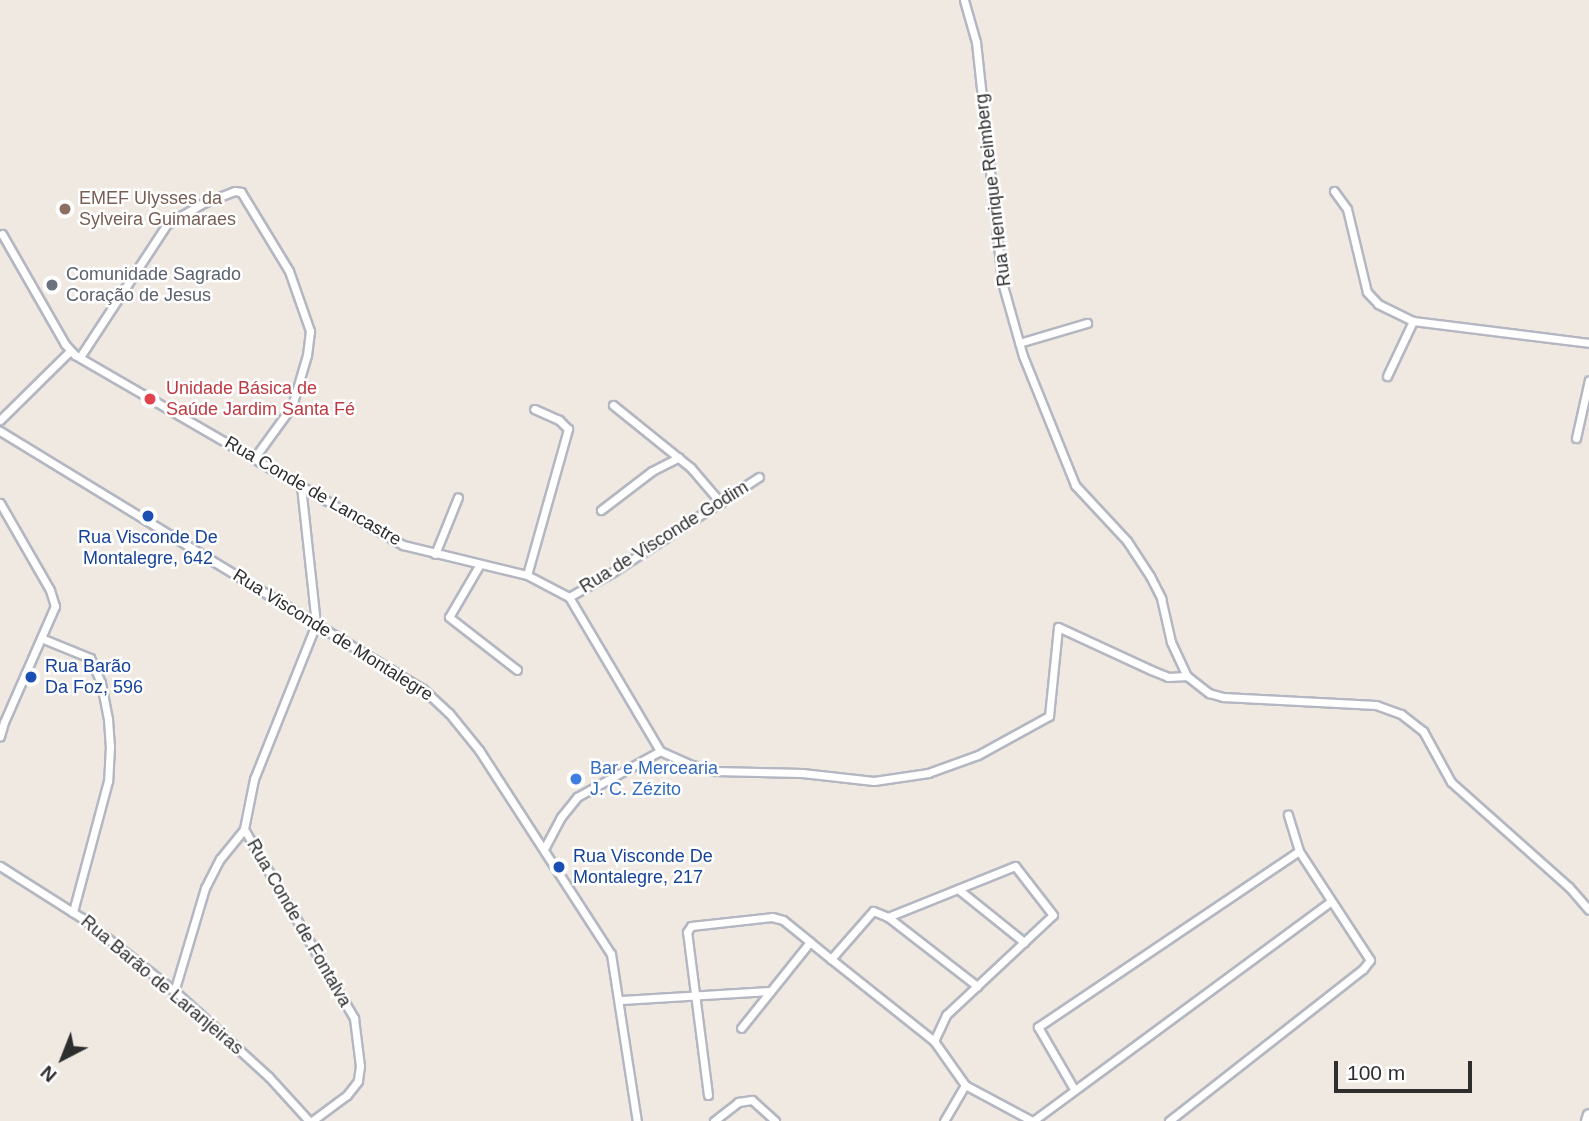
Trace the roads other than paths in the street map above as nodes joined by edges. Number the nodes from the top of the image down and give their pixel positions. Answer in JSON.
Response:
{"nodes":[{"id":1,"x":964,"y":0,"type":"edge"},
{"id":2,"x":1334,"y":191,"type":"dead end"},
{"id":3,"x":2,"y":233,"type":"dead end"},
{"id":4,"x":1413,"y":321,"type":"junction"},
{"id":5,"x":1087,"y":323,"type":"dead end"},
{"id":6,"x":1589,"y":342,"type":"edge"},
{"id":7,"x":1018,"y":343,"type":"junction"},
{"id":8,"x":70,"y":351,"type":"junction"},
{"id":9,"x":80,"y":358,"type":"junction"},
{"id":10,"x":1387,"y":376,"type":"dead end"},
{"id":11,"x":1589,"y":380,"type":"edge"},
{"id":12,"x":613,"y":405,"type":"dead end"},
{"id":13,"x":534,"y":409,"type":"dead end"},
{"id":14,"x":0,"y":420,"type":"edge"},
{"id":15,"x":0,"y":431,"type":"edge"},
{"id":16,"x":1576,"y":438,"type":"dead end"},
{"id":17,"x":256,"y":457,"type":"junction"},
{"id":18,"x":679,"y":457,"type":"junction"},
{"id":19,"x":759,"y":477,"type":"dead end"},
{"id":20,"x":301,"y":487,"type":"junction"},
{"id":21,"x":458,"y":497,"type":"dead end"},
{"id":22,"x":0,"y":503,"type":"edge"},
{"id":23,"x":721,"y":503,"type":"junction"},
{"id":24,"x":601,"y":510,"type":"dead end"},
{"id":25,"x":435,"y":554,"type":"junction"},
{"id":26,"x":480,"y":564,"type":"junction"},
{"id":27,"x":527,"y":575,"type":"junction"},
{"id":28,"x":569,"y":597,"type":"junction"},
{"id":29,"x":316,"y":624,"type":"junction"},
{"id":30,"x":41,"y":638,"type":"junction"},
{"id":31,"x":517,"y":670,"type":"dead end"},
{"id":32,"x":1187,"y":676,"type":"junction"},
{"id":33,"x":0,"y":736,"type":"edge"},
{"id":34,"x":660,"y":751,"type":"junction"},
{"id":35,"x":1288,"y":815,"type":"dead end"},
{"id":36,"x":244,"y":829,"type":"junction"},
{"id":37,"x":544,"y":849,"type":"junction"},
{"id":38,"x":1299,"y":851,"type":"junction"},
{"id":39,"x":0,"y":866,"type":"edge"},
{"id":40,"x":958,"y":889,"type":"junction"},
{"id":41,"x":1331,"y":901,"type":"junction"},
{"id":42,"x":1589,"y":910,"type":"edge"},
{"id":43,"x":73,"y":912,"type":"junction"},
{"id":44,"x":888,"y":917,"type":"junction"},
{"id":45,"x":810,"y":942,"type":"junction"},
{"id":46,"x":1024,"y":942,"type":"junction"},
{"id":47,"x":831,"y":959,"type":"junction"},
{"id":48,"x":977,"y":986,"type":"junction"},
{"id":49,"x":174,"y":992,"type":"junction"},
{"id":50,"x":771,"y":992,"type":"junction"},
{"id":51,"x":695,"y":996,"type":"junction"},
{"id":52,"x":621,"y":1000,"type":"junction"},
{"id":53,"x":741,"y":1028,"type":"dead end"},
{"id":54,"x":934,"y":1041,"type":"junction"},
{"id":55,"x":965,"y":1085,"type":"junction"},
{"id":56,"x":1074,"y":1089,"type":"junction"},
{"id":57,"x":708,"y":1095,"type":"dead end"},
{"id":58,"x":1589,"y":1115,"type":"edge"},
{"id":59,"x":311,"y":1121,"type":"edge"},
{"id":60,"x":637,"y":1121,"type":"edge"},
{"id":61,"x":714,"y":1121,"type":"edge"},
{"id":62,"x":775,"y":1121,"type":"edge"},
{"id":63,"x":944,"y":1121,"type":"edge"},
{"id":64,"x":1033,"y":1121,"type":"edge"},
{"id":65,"x":1169,"y":1121,"type":"edge"},
{"id":66,"x":1587,"y":1121,"type":"edge"}],
"edges":[{"from":1,"to":7,"type":"street","name":"Rua Henrique Reimberg"},
{"from":2,"to":4,"type":"street"},
{"from":3,"to":8,"type":"street","name":"Rua Conde de Lancastre"},
{"from":4,"to":6,"type":"street"},
{"from":4,"to":10,"type":"street"},
{"from":5,"to":7,"type":"street"},
{"from":7,"to":32,"type":"street","name":"Rua Henrique Reimberg"},
{"from":8,"to":9,"type":"street","name":"Rua Conde de Lancastre"},
{"from":8,"to":14,"type":"street"},
{"from":9,"to":17,"type":"street","name":"Rua Conde de Lancastre"},
{"from":9,"to":17,"type":"street"},
{"from":11,"to":16,"type":"street"},
{"from":12,"to":18,"type":"street"},
{"from":13,"to":27,"type":"street"},
{"from":15,"to":29,"type":"street","name":"Rua Visconde de Montalegre"},
{"from":17,"to":20,"type":"street","name":"Rua Conde de Lancastre"},
{"from":18,"to":23,"type":"street"},
{"from":18,"to":24,"type":"street"},
{"from":19,"to":23,"type":"street","name":"Rua de Visconde Godim"},
{"from":20,"to":25,"type":"street","name":"Rua Conde de Lancastre"},
{"from":20,"to":29,"type":"street"},
{"from":21,"to":25,"type":"street"},
{"from":22,"to":30,"type":"street"},
{"from":23,"to":28,"type":"street","name":"Rua de Visconde Godim"},
{"from":25,"to":26,"type":"street","name":"Rua Conde de Lancastre"},
{"from":26,"to":27,"type":"street","name":"Rua Conde de Lancastre"},
{"from":26,"to":31,"type":"street"},
{"from":27,"to":28,"type":"street","name":"Rua Conde de Lancastre"},
{"from":28,"to":34,"type":"street"},
{"from":29,"to":36,"type":"street"},
{"from":29,"to":37,"type":"street","name":"Rua Visconde de Montalegre"},
{"from":30,"to":33,"type":"street"},
{"from":30,"to":43,"type":"street"},
{"from":32,"to":34,"type":"street"},
{"from":32,"to":42,"type":"street"},
{"from":34,"to":37,"type":"street"},
{"from":35,"to":38,"type":"street"},
{"from":36,"to":49,"type":"street"},
{"from":36,"to":59,"type":"street","name":"Rua Conde de Fontalva"},
{"from":37,"to":52,"type":"street","name":"Rua Visconde de Montalegre"},
{"from":38,"to":41,"type":"street"},
{"from":38,"to":56,"type":"street"},
{"from":39,"to":43,"type":"street","name":"Rua Barão de Laranjeiras"},
{"from":40,"to":44,"type":"street"},
{"from":40,"to":46,"type":"street"},
{"from":40,"to":46,"type":"street"},
{"from":41,"to":56,"type":"street"},
{"from":41,"to":65,"type":"street"},
{"from":43,"to":49,"type":"street","name":"Rua Barão de Laranjeiras"},
{"from":44,"to":47,"type":"street"},
{"from":44,"to":48,"type":"street"},
{"from":45,"to":47,"type":"street"},
{"from":45,"to":50,"type":"street"},
{"from":45,"to":51,"type":"street"},
{"from":46,"to":48,"type":"street"},
{"from":47,"to":54,"type":"street"},
{"from":48,"to":54,"type":"street"},
{"from":49,"to":59,"type":"street","name":"Rua Barão de Laranjeiras"},
{"from":50,"to":51,"type":"street"},
{"from":50,"to":53,"type":"street"},
{"from":51,"to":52,"type":"street"},
{"from":51,"to":57,"type":"street"},
{"from":52,"to":60,"type":"street","name":"Rua Visconde de Montalegre"},
{"from":54,"to":55,"type":"street"},
{"from":55,"to":63,"type":"street"},
{"from":55,"to":64,"type":"street"},
{"from":56,"to":64,"type":"street"},
{"from":58,"to":66,"type":"main road"},
{"from":61,"to":62,"type":"street"}]}
